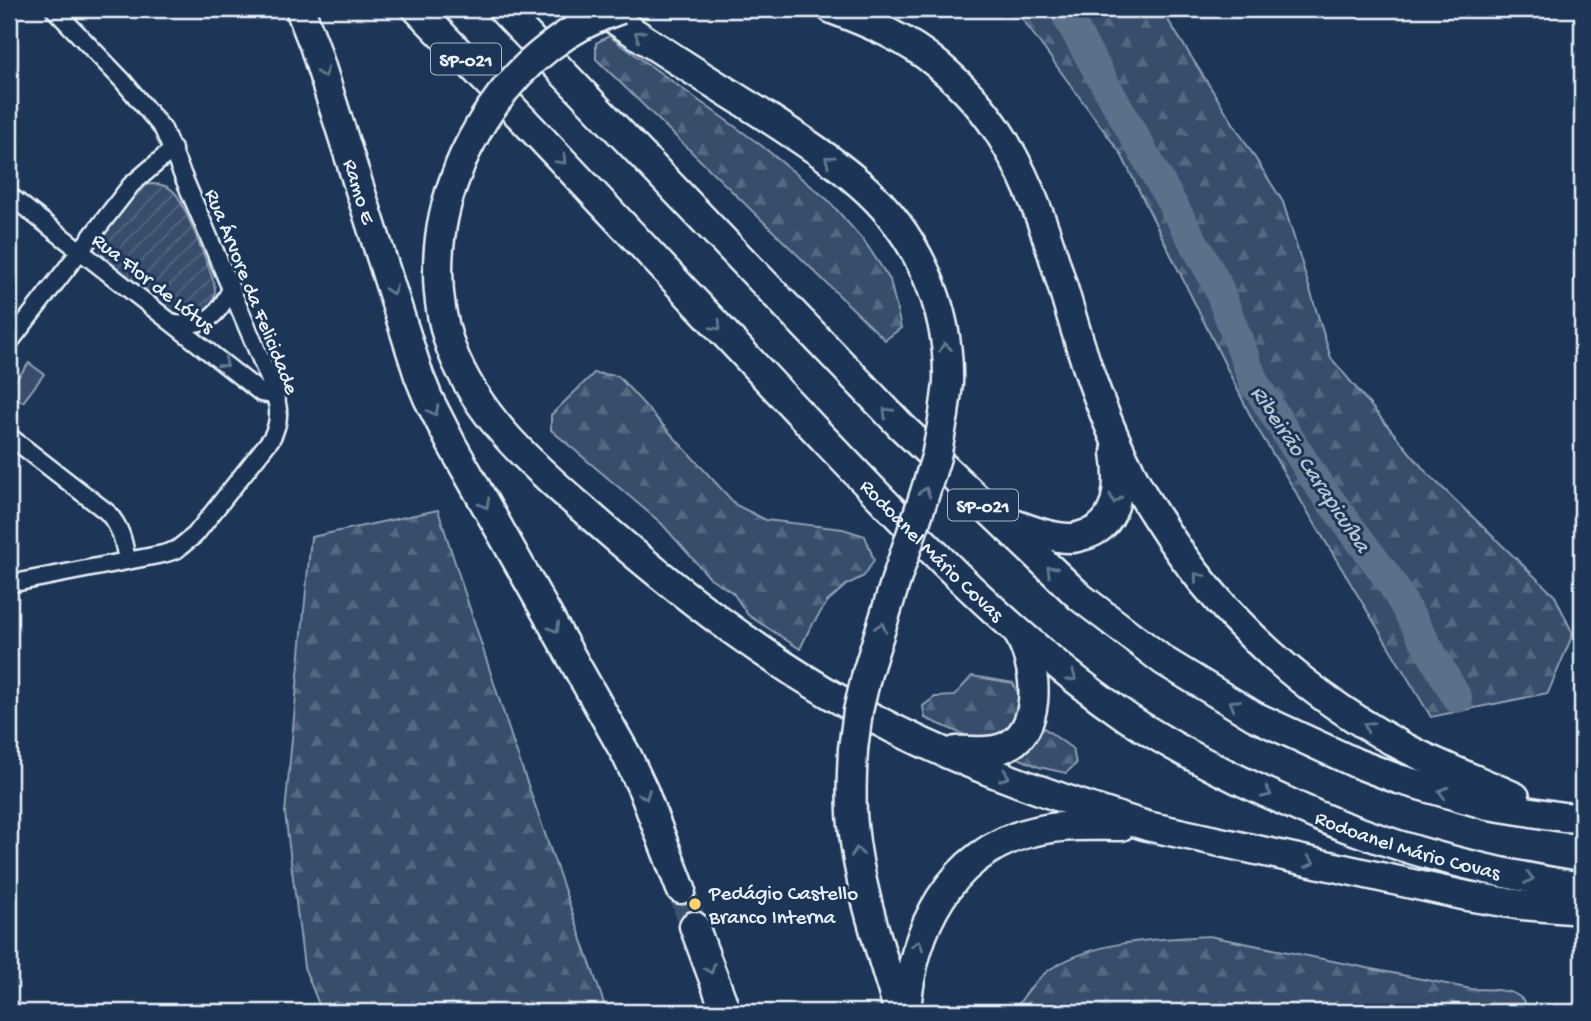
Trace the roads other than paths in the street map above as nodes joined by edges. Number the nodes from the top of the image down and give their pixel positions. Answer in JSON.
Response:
{"nodes":[{"id":1,"x":54,"y":9,"type":"edge"},
{"id":2,"x":300,"y":9,"type":"edge"},
{"id":3,"x":417,"y":9,"type":"edge"},
{"id":4,"x":502,"y":9,"type":"edge"},
{"id":5,"x":599,"y":9,"type":"edge"},
{"id":6,"x":621,"y":9,"type":"edge"},
{"id":7,"x":832,"y":9,"type":"edge"},
{"id":8,"x":173,"y":149,"type":"junction"},
{"id":9,"x":9,"y":195,"type":"edge"},
{"id":10,"x":81,"y":251,"type":"junction"},
{"id":11,"x":231,"y":289,"type":"junction"},
{"id":12,"x":175,"y":324,"type":"junction"},
{"id":13,"x":9,"y":343,"type":"edge"},
{"id":14,"x":275,"y":395,"type":"junction"},
{"id":15,"x":1112,"y":432,"type":"junction"},
{"id":16,"x":9,"y":436,"type":"edge"},
{"id":17,"x":998,"y":519,"type":"junction"},
{"id":18,"x":127,"y":561,"type":"junction"},
{"id":19,"x":9,"y":584,"type":"edge"},
{"id":20,"x":1019,"y":634,"type":"junction"},
{"id":21,"x":942,"y":751,"type":"junction"},
{"id":22,"x":1573,"y":818,"type":"edge"},
{"id":23,"x":1147,"y":826,"type":"junction"},
{"id":24,"x":1582,"y":887,"type":"edge"},
{"id":25,"x":681,"y":889,"type":"tunnel mouth"},
{"id":26,"x":1582,"y":910,"type":"edge"},
{"id":27,"x":694,"y":926,"type":"tunnel mouth"},
{"id":28,"x":726,"y":1012,"type":"edge"},
{"id":29,"x":900,"y":1012,"type":"edge"},
{"id":30,"x":906,"y":1012,"type":"edge"}],
"edges":[{"from":1,"to":8,"type":"street","name":"Rua Árvore da Felicidade"},
{"from":2,"to":25,"type":"highway","name":"Ramo E","one_way":true},
{"from":3,"to":20,"type":"highway","name":"Rodoanel Mário Covas","number":"SP-021","one_way":true},
{"from":17,"to":4,"type":"highway","number":"SP-021","one_way":true},
{"from":29,"to":5,"type":"highway","one_way":true,"bridge":true},
{"from":6,"to":21,"type":"highway","bridge":true},
{"from":7,"to":15,"type":"highway"},
{"from":8,"to":10,"type":"street"},
{"from":8,"to":11,"type":"street","name":"Rua Árvore da Felicidade"},
{"from":9,"to":10,"type":"street","name":"Rua Flor de Lótus"},
{"from":10,"to":12,"type":"street","name":"Rua Flor de Lótus"},
{"from":10,"to":13,"type":"street"},
{"from":11,"to":12,"type":"street"},
{"from":11,"to":14,"type":"street","name":"Rua Árvore da Felicidade"},
{"from":12,"to":14,"type":"street","name":"Rua Flor de Lótus","one_way":true},
{"from":14,"to":18,"type":"street","name":"Rua Árvore da Felicidade"},
{"from":15,"to":17,"type":"highway","one_way":true},
{"from":22,"to":15,"type":"highway","one_way":true},
{"from":16,"to":18,"type":"street"},
{"from":22,"to":17,"type":"highway","number":"SP-021","one_way":true},
{"from":18,"to":19,"type":"street","name":"Rua Árvore da Felicidade"},
{"from":20,"to":21,"type":"highway"},
{"from":20,"to":24,"type":"highway","name":"Rodoanel Mário Covas","number":"SP-021","one_way":true},
{"from":21,"to":23,"type":"highway","one_way":true},
{"from":23,"to":26,"type":"highway","one_way":true},
{"from":30,"to":23,"type":"highway","one_way":true},
{"from":27,"to":28,"type":"highway","one_way":true}]}
